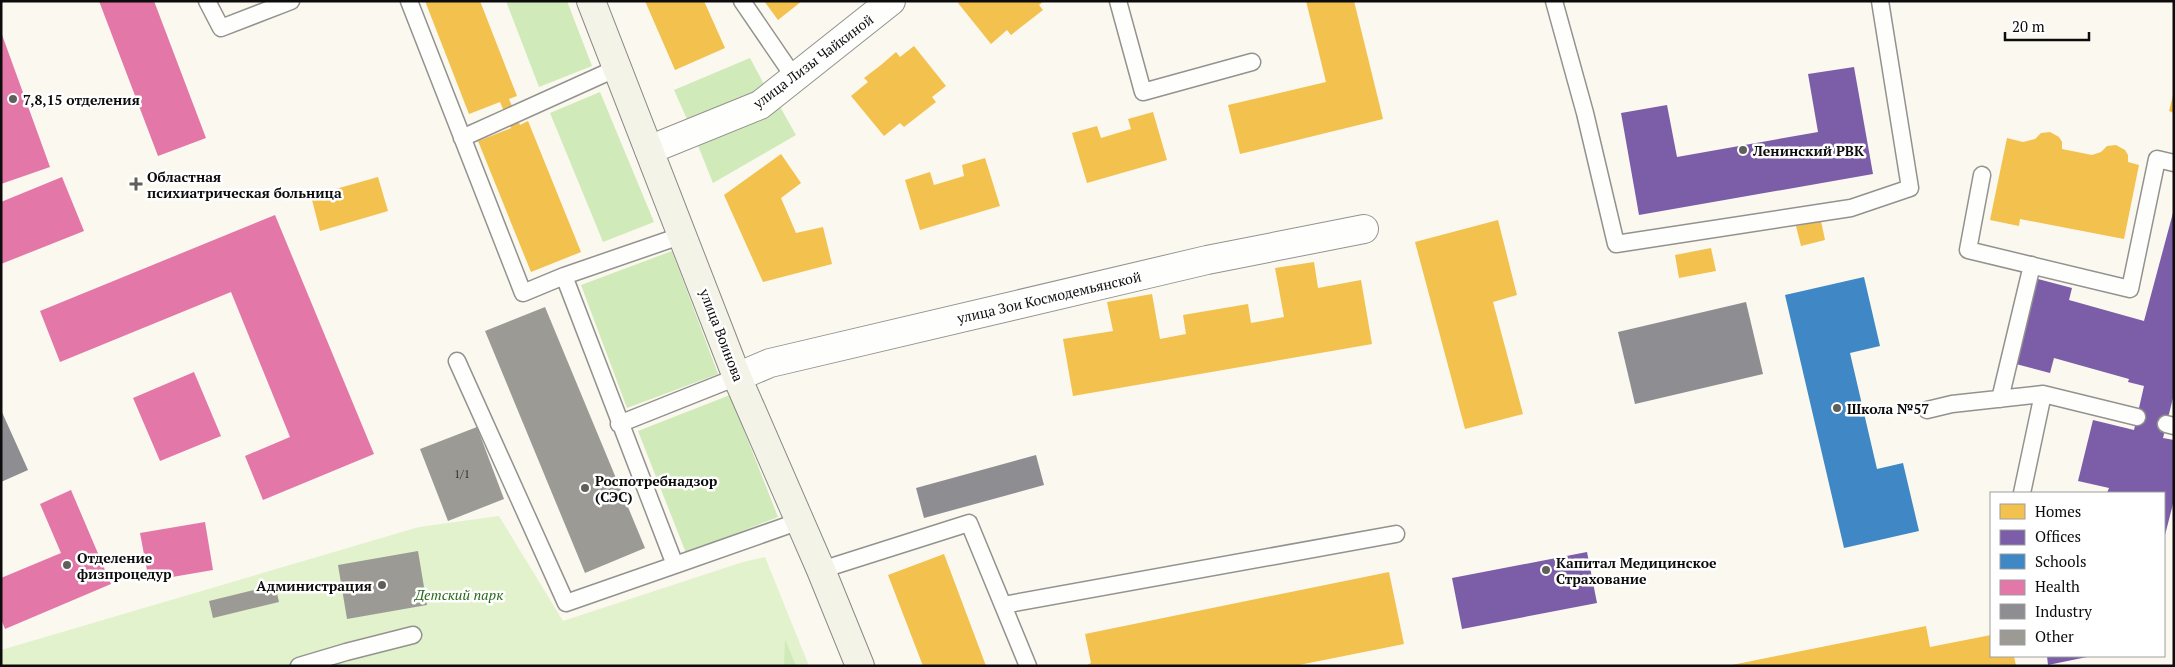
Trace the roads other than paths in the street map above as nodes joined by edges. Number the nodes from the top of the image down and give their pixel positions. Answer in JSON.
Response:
{"nodes":[{"id":1,"x":208,"y":1,"type":"edge"},
{"id":2,"x":291,"y":1,"type":"edge"},
{"id":3,"x":408,"y":1,"type":"edge"},
{"id":4,"x":591,"y":1,"type":"edge"},
{"id":5,"x":742,"y":1,"type":"edge"},
{"id":6,"x":891,"y":1,"type":"edge"},
{"id":7,"x":1118,"y":1,"type":"edge"},
{"id":8,"x":1554,"y":1,"type":"edge"},
{"id":9,"x":1880,"y":1,"type":"edge"},
{"id":10,"x":1252,"y":62,"type":"dead end"},
{"id":11,"x":617,"y":68,"type":"junction"},
{"id":12,"x":794,"y":77,"type":"junction"},
{"id":13,"x":462,"y":138,"type":"junction"},
{"id":14,"x":649,"y":150,"type":"junction"},
{"id":15,"x":2174,"y":163,"type":"edge"},
{"id":16,"x":1982,"y":175,"type":"dead end"},
{"id":17,"x":1364,"y":229,"type":"dead end"},
{"id":18,"x":682,"y":235,"type":"junction"},
{"id":19,"x":2032,"y":265,"type":"junction"},
{"id":20,"x":564,"y":276,"type":"junction"},
{"id":21,"x":457,"y":361,"type":"dead end"},
{"id":22,"x":737,"y":377,"type":"junction"},
{"id":23,"x":2043,"y":394,"type":"junction"},
{"id":24,"x":2000,"y":399,"type":"junction"},
{"id":25,"x":1927,"y":410,"type":"dead end"},
{"id":26,"x":2137,"y":417,"type":"dead end"},
{"id":27,"x":619,"y":424,"type":"junction"},
{"id":28,"x":2022,"y":492,"type":"edge"},
{"id":29,"x":800,"y":521,"type":"junction"},
{"id":30,"x":1396,"y":534,"type":"dead end"},
{"id":31,"x":675,"y":565,"type":"junction"},
{"id":32,"x":821,"y":570,"type":"junction"},
{"id":33,"x":1003,"y":606,"type":"junction"},
{"id":34,"x":413,"y":635,"type":"dead end"},
{"id":35,"x":299,"y":666,"type":"edge"},
{"id":36,"x":860,"y":666,"type":"edge"},
{"id":37,"x":1028,"y":666,"type":"edge"}],
"edges":[{"from":1,"to":2,"type":"lane"},
{"from":3,"to":13,"type":"lane"},
{"from":4,"to":11,"type":"street","name":"улица Воинова"},
{"from":5,"to":12,"type":"lane"},
{"from":6,"to":12,"type":"street","name":"улица Лизы Чайкиной"},
{"from":7,"to":10,"type":"lane"},
{"from":8,"to":9,"type":"lane"},
{"from":11,"to":13,"type":"lane"},
{"from":11,"to":14,"type":"street","name":"улица Воинова"},
{"from":12,"to":14,"type":"street","name":"улица Лизы Чайкиной"},
{"from":13,"to":20,"type":"lane"},
{"from":14,"to":18,"type":"street","name":"улица Воинова"},
{"from":15,"to":19,"type":"lane"},
{"from":16,"to":19,"type":"lane"},
{"from":17,"to":22,"type":"street","name":"улица Зои Космодемьянской"},
{"from":18,"to":20,"type":"lane"},
{"from":18,"to":22,"type":"street","name":"улица Воинова"},
{"from":19,"to":24,"type":"lane"},
{"from":20,"to":27,"type":"lane"},
{"from":21,"to":31,"type":"lane"},
{"from":22,"to":27,"type":"lane"},
{"from":22,"to":29,"type":"street","name":"улица Воинова"},
{"from":23,"to":24,"type":"lane"},
{"from":23,"to":26,"type":"lane"},
{"from":23,"to":28,"type":"lane"},
{"from":24,"to":25,"type":"lane"},
{"from":27,"to":31,"type":"lane"},
{"from":29,"to":31,"type":"lane"},
{"from":29,"to":32,"type":"street","name":"улица Воинова"},
{"from":30,"to":33,"type":"lane"},
{"from":32,"to":33,"type":"lane"},
{"from":32,"to":36,"type":"street","name":"улица Воинова"},
{"from":33,"to":37,"type":"lane"},
{"from":34,"to":35,"type":"lane"}]}
